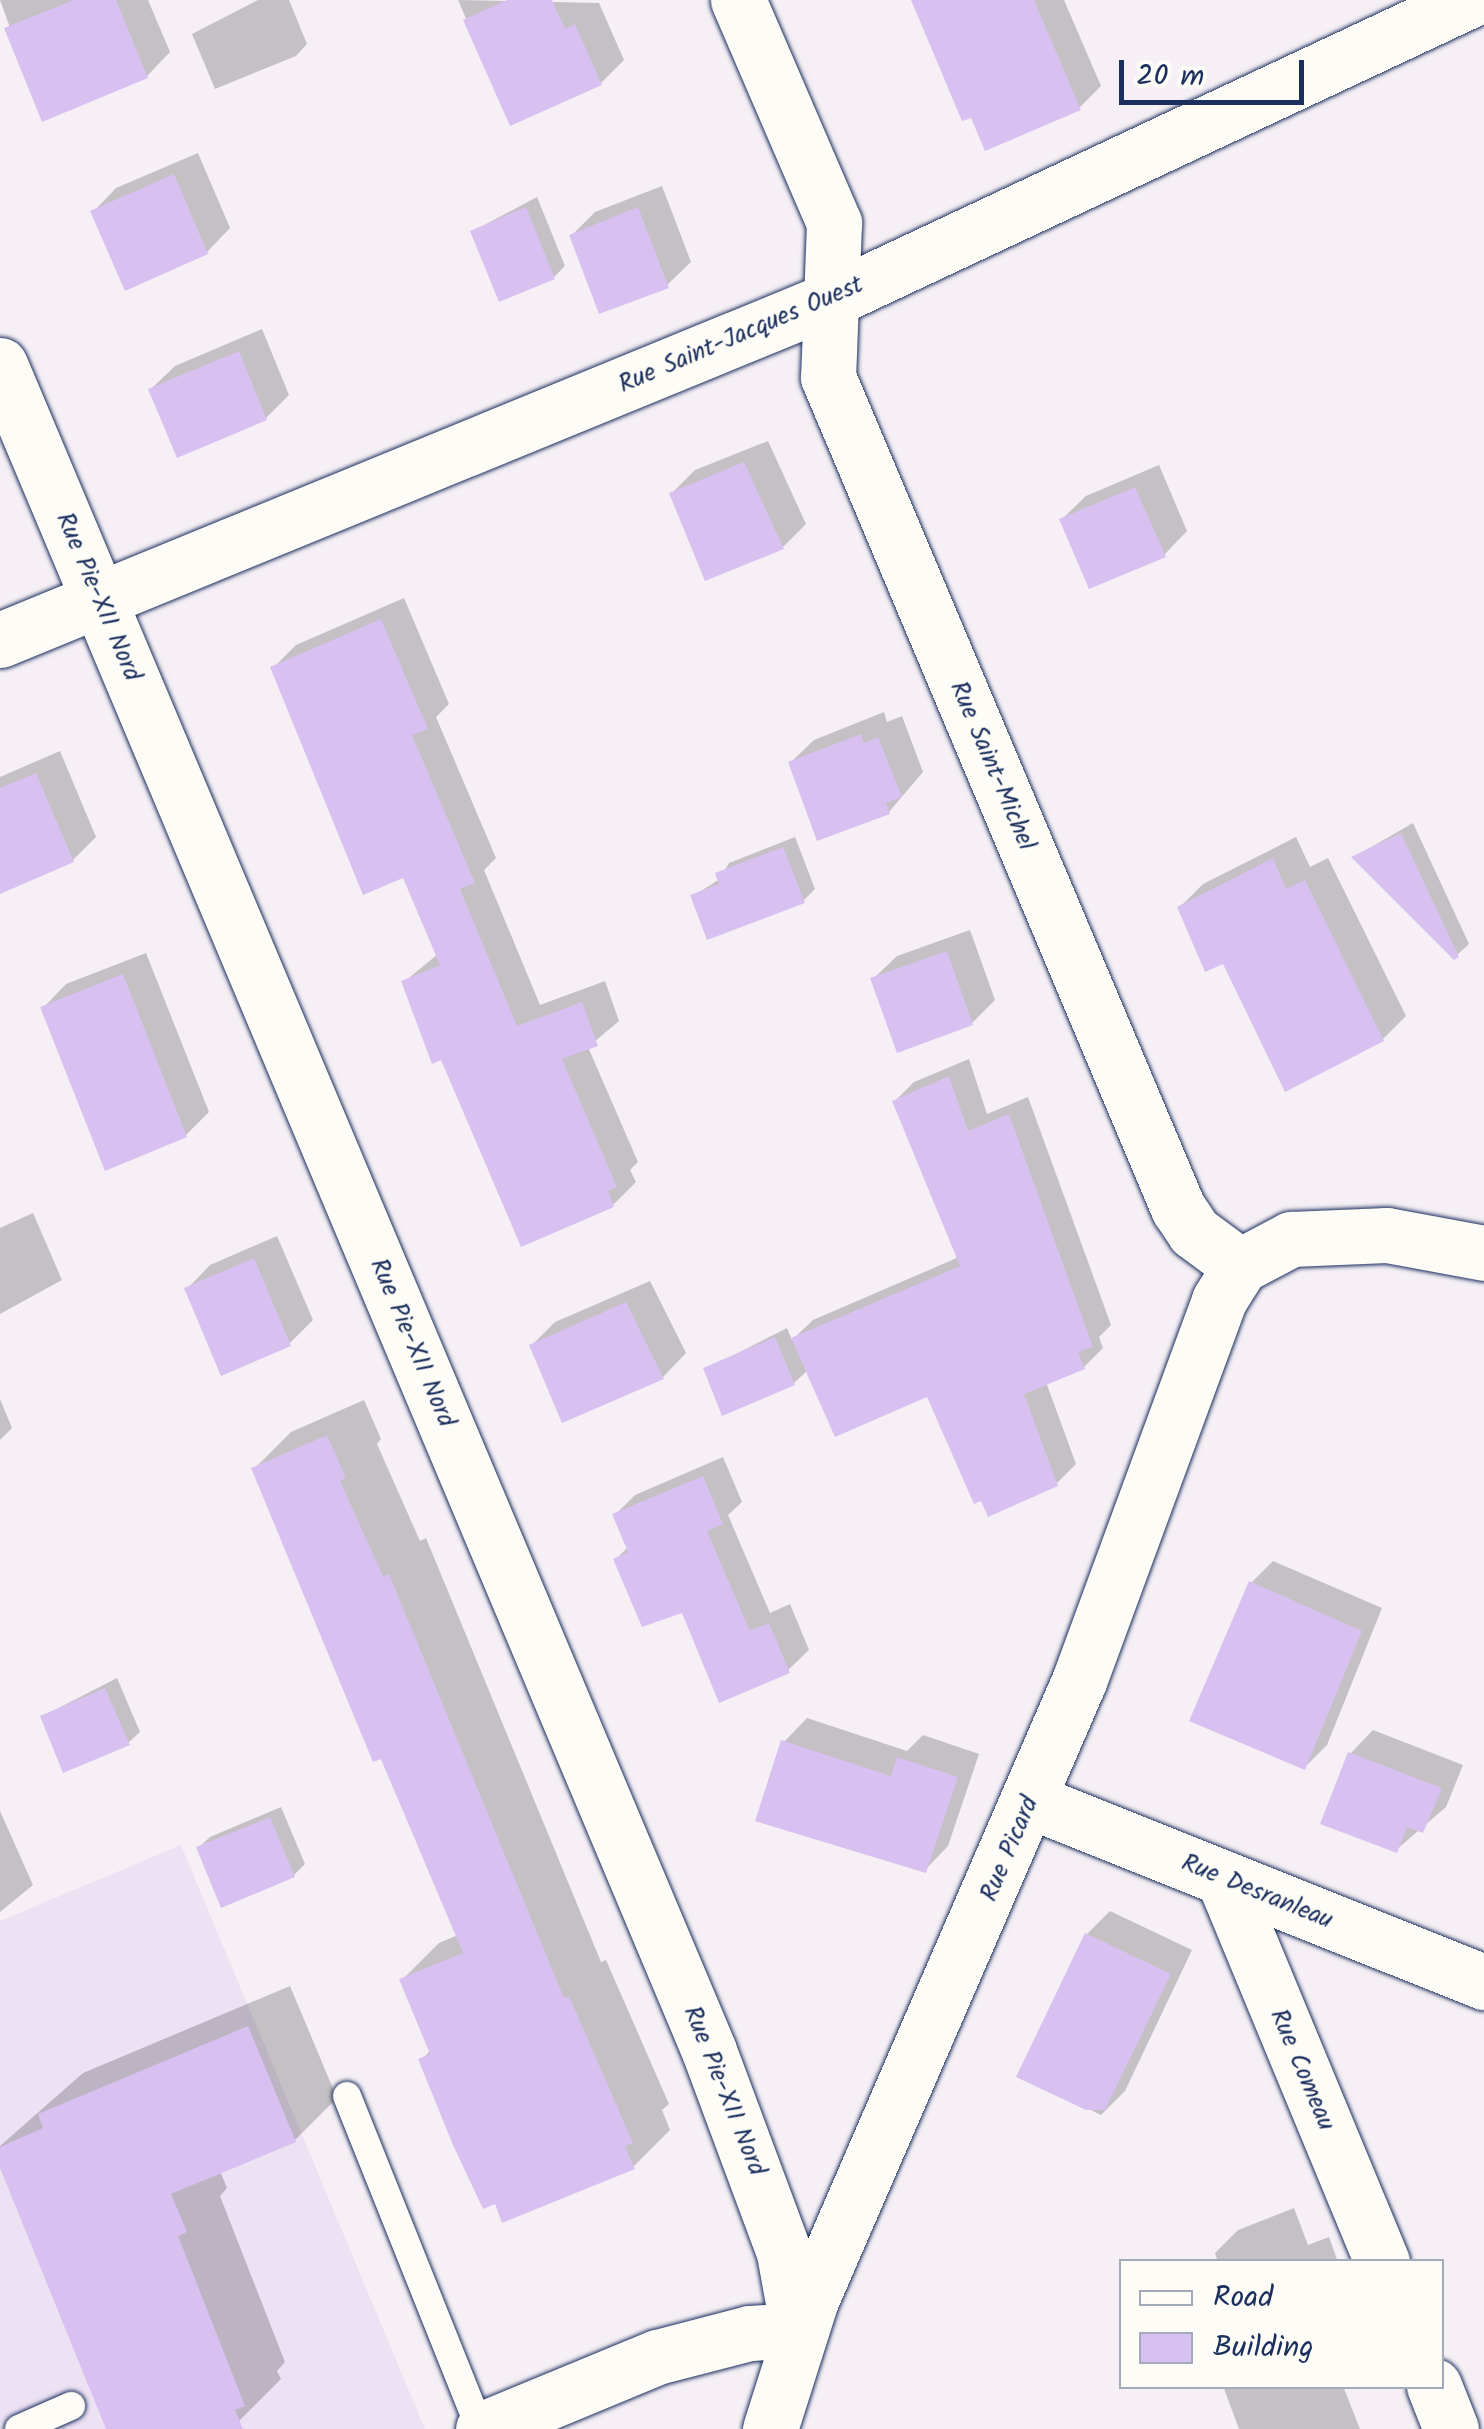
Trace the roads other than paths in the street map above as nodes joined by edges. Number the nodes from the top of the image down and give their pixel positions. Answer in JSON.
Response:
{"nodes":[{"id":1,"x":738,"y":0,"type":"edge"},
{"id":2,"x":1470,"y":0,"type":"edge"},
{"id":3,"x":832,"y":299,"type":"junction"},
{"id":4,"x":0,"y":366,"type":"edge"},
{"id":5,"x":100,"y":599,"type":"junction"},
{"id":6,"x":0,"y":640,"type":"edge"},
{"id":7,"x":1484,"y":1253,"type":"edge"},
{"id":8,"x":1240,"y":1266,"type":"junction"},
{"id":9,"x":1031,"y":1801,"type":"junction"},
{"id":10,"x":1223,"y":1878,"type":"junction"},
{"id":11,"x":1484,"y":1982,"type":"edge"},
{"id":12,"x":347,"y":2096,"type":"dead end"},
{"id":13,"x":1381,"y":2259,"type":"edge"},
{"id":14,"x":798,"y":2330,"type":"junction"},
{"id":15,"x":1435,"y":2389,"type":"edge"},
{"id":16,"x":71,"y":2406,"type":"dead end"},
{"id":17,"x":19,"y":2429,"type":"edge"},
{"id":18,"x":482,"y":2429,"type":"edge"},
{"id":19,"x":770,"y":2429,"type":"edge"},
{"id":20,"x":1451,"y":2429,"type":"edge"}],
"edges":[{"from":1,"to":3,"type":"street","name":"Rue Saint-Michel"},
{"from":2,"to":3,"type":"street","name":"Rue Saint-Jacques Ouest"},
{"from":3,"to":5,"type":"street","name":"Rue Saint-Jacques Ouest"},
{"from":3,"to":8,"type":"street","name":"Rue Saint-Michel"},
{"from":4,"to":5,"type":"street","name":"Rue Pie-XII Nord"},
{"from":5,"to":6,"type":"street","name":"Rue Saint-Jacques Ouest"},
{"from":5,"to":14,"type":"street","name":"Rue Pie-XII Nord"},
{"from":7,"to":8,"type":"street"},
{"from":8,"to":9,"type":"street","name":"Rue Picard"},
{"from":9,"to":10,"type":"street","name":"Rue Desranleau"},
{"from":9,"to":14,"type":"street","name":"Rue Picard"},
{"from":10,"to":11,"type":"street","name":"Rue Desranleau"},
{"from":10,"to":13,"type":"street","name":"Rue Comeau"},
{"from":12,"to":18,"type":"lane"},
{"from":14,"to":18,"type":"street"},
{"from":14,"to":19,"type":"street","name":"Rue Picard"},
{"from":15,"to":20,"type":"street"},
{"from":16,"to":17,"type":"lane"}]}
